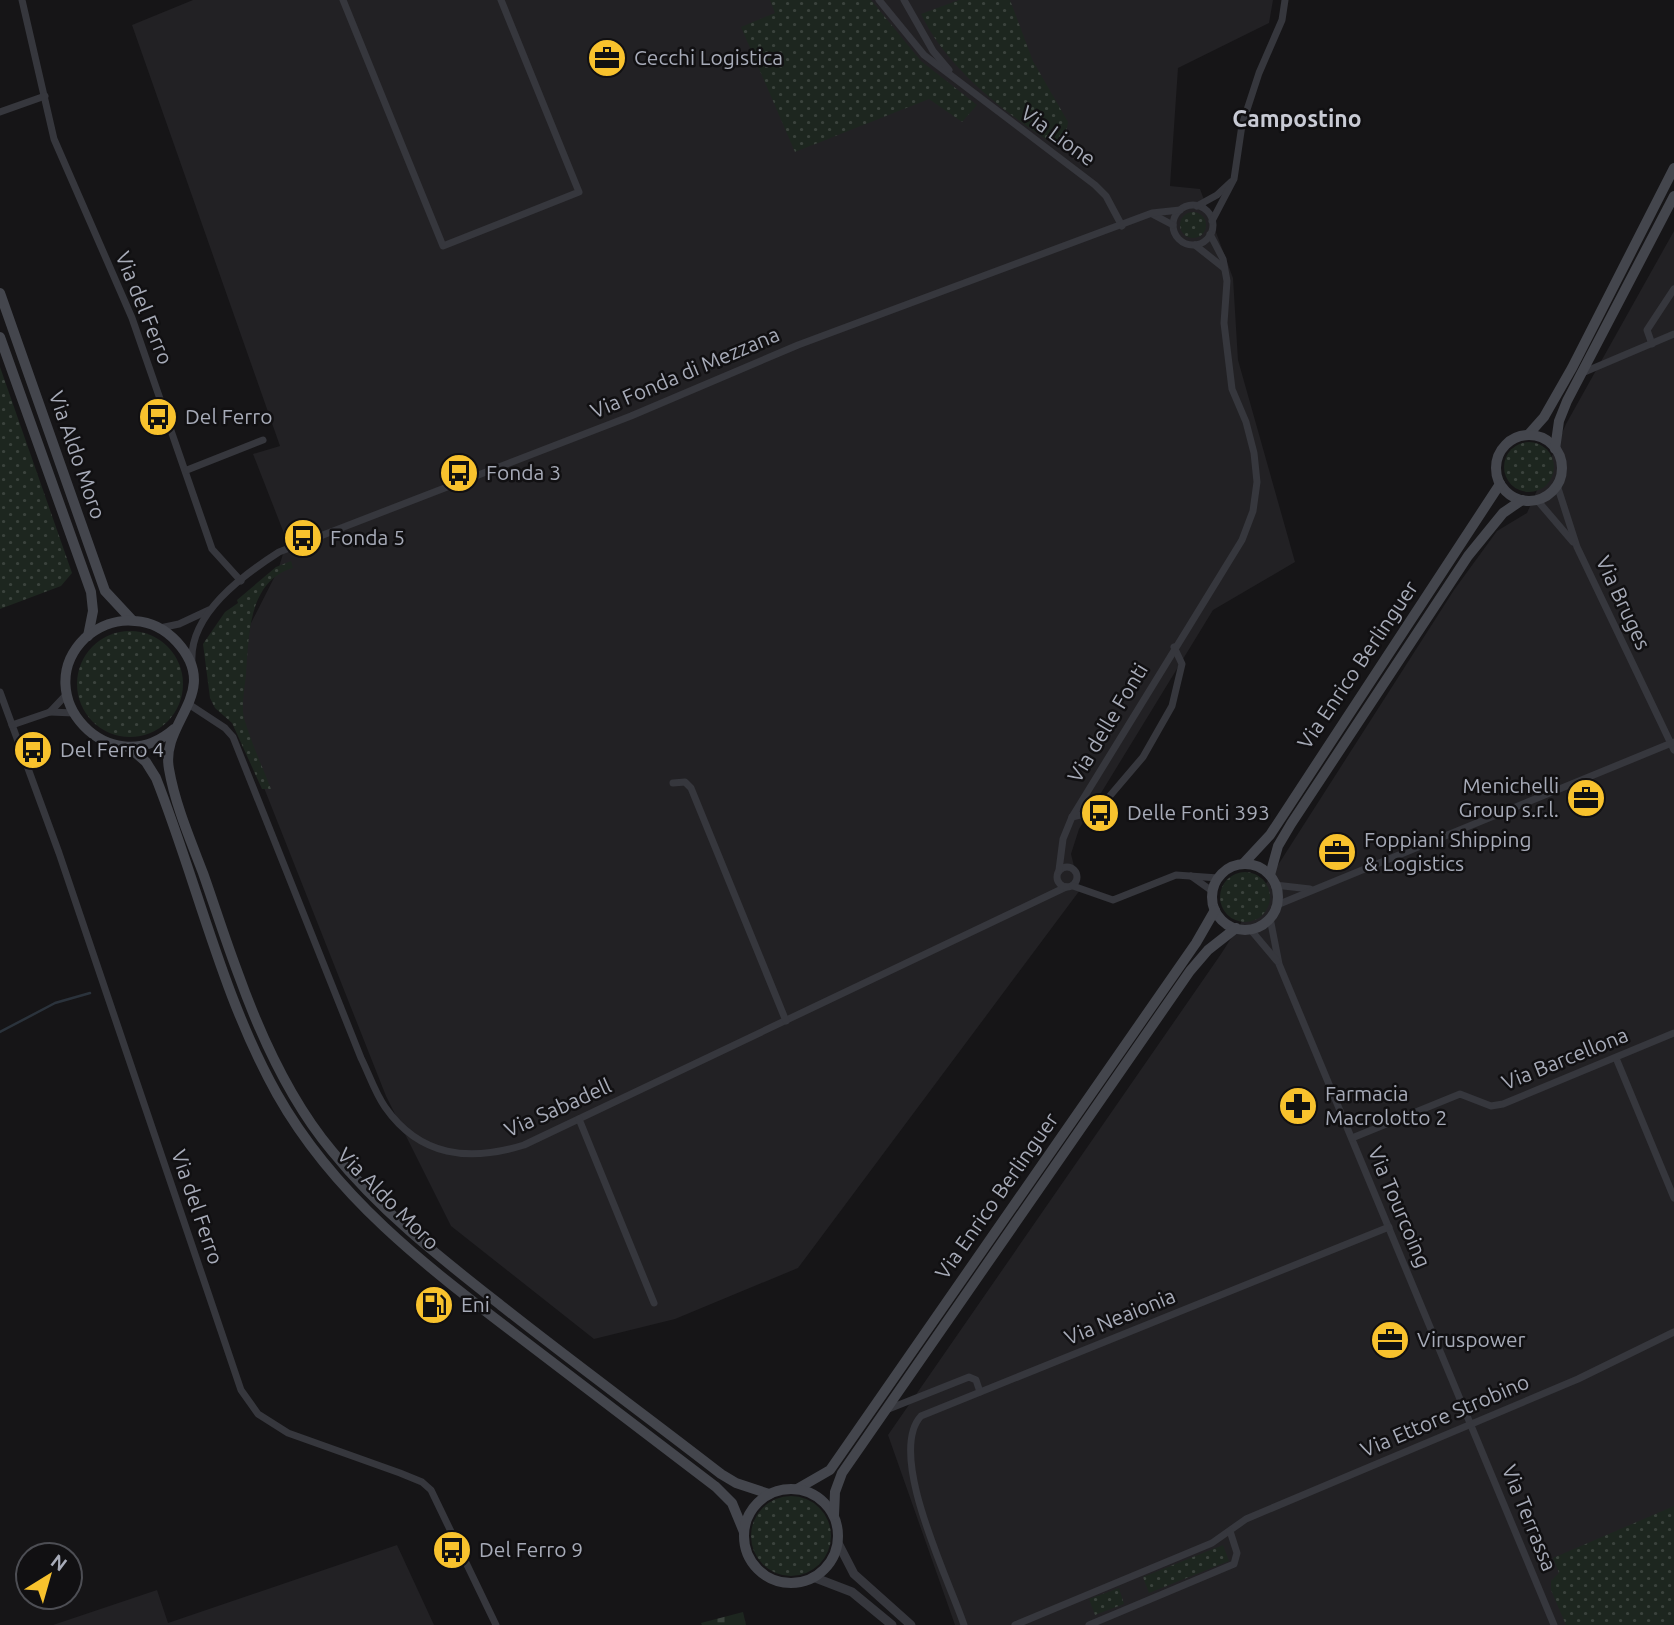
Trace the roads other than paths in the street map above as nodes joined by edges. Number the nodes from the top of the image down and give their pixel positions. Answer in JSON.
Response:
{"nodes":[{"id":1,"x":22,"y":0,"type":"edge"},
{"id":2,"x":343,"y":0,"type":"edge"},
{"id":3,"x":501,"y":0,"type":"edge"},
{"id":4,"x":879,"y":0,"type":"edge"},
{"id":5,"x":904,"y":0,"type":"edge"},
{"id":6,"x":1285,"y":0,"type":"edge"},
{"id":7,"x":962,"y":83,"type":"junction"},
{"id":8,"x":45,"y":96,"type":"junction"},
{"id":9,"x":0,"y":112,"type":"edge"},
{"id":10,"x":1674,"y":169,"type":"edge"},
{"id":11,"x":1234,"y":179,"type":"junction"},
{"id":12,"x":1674,"y":196,"type":"edge"},
{"id":13,"x":1197,"y":206,"type":"junction"},
{"id":14,"x":1181,"y":209,"type":"junction"},
{"id":15,"x":1152,"y":213,"type":"junction"},
{"id":16,"x":1212,"y":221,"type":"junction"},
{"id":17,"x":1173,"y":225,"type":"junction"},
{"id":18,"x":1122,"y":226,"type":"junction"},
{"id":19,"x":1210,"y":234,"type":"junction"},
{"id":20,"x":1195,"y":244,"type":"junction"},
{"id":21,"x":1225,"y":268,"type":"junction"},
{"id":22,"x":1674,"y":289,"type":"edge"},
{"id":23,"x":0,"y":293,"type":"edge"},
{"id":24,"x":1674,"y":334,"type":"edge"},
{"id":25,"x":0,"y":337,"type":"edge"},
{"id":26,"x":1652,"y":344,"type":"junction"},
{"id":27,"x":1581,"y":374,"type":"junction"},
{"id":28,"x":1528,"y":435,"type":"junction"},
{"id":29,"x":263,"y":440,"type":"dead end"},
{"id":30,"x":1555,"y":449,"type":"junction"},
{"id":31,"x":187,"y":470,"type":"junction"},
{"id":32,"x":1500,"y":484,"type":"junction"},
{"id":33,"x":1557,"y":485,"type":"junction"},
{"id":34,"x":1522,"y":500,"type":"junction"},
{"id":35,"x":1536,"y":500,"type":"junction"},
{"id":36,"x":1577,"y":547,"type":"junction"},
{"id":37,"x":241,"y":581,"type":"junction"},
{"id":38,"x":212,"y":608,"type":"junction"},
{"id":39,"x":132,"y":620,"type":"junction"},
{"id":40,"x":160,"y":628,"type":"junction"},
{"id":41,"x":88,"y":636,"type":"junction"},
{"id":42,"x":1174,"y":647,"type":"junction"},
{"id":43,"x":192,"y":673,"type":"junction"},
{"id":44,"x":0,"y":692,"type":"edge"},
{"id":45,"x":67,"y":694,"type":"junction"},
{"id":46,"x":190,"y":705,"type":"junction"},
{"id":47,"x":50,"y":712,"type":"junction"},
{"id":48,"x":74,"y":713,"type":"junction"},
{"id":49,"x":12,"y":725,"type":"junction"},
{"id":50,"x":174,"y":729,"type":"junction"},
{"id":51,"x":1673,"y":745,"type":"edge"},
{"id":52,"x":128,"y":747,"type":"junction"},
{"id":53,"x":673,"y":783,"type":"dead end"},
{"id":54,"x":1072,"y":817,"type":"junction"},
{"id":55,"x":1062,"y":856,"type":"junction"},
{"id":56,"x":1243,"y":864,"type":"junction"},
{"id":57,"x":1068,"y":867,"type":"junction"},
{"id":58,"x":1059,"y":870,"type":"junction"},
{"id":59,"x":1190,"y":876,"type":"junction"},
{"id":60,"x":1077,"y":878,"type":"junction"},
{"id":61,"x":1218,"y":878,"type":"junction"},
{"id":62,"x":1057,"y":880,"type":"junction"},
{"id":63,"x":1273,"y":880,"type":"junction"},
{"id":64,"x":1069,"y":887,"type":"junction"},
{"id":65,"x":1311,"y":889,"type":"junction"},
{"id":66,"x":1212,"y":891,"type":"junction"},
{"id":67,"x":1095,"y":893,"type":"junction"},
{"id":68,"x":1046,"y":896,"type":"junction"},
{"id":69,"x":1277,"y":905,"type":"junction"},
{"id":70,"x":1214,"y":910,"type":"junction"},
{"id":71,"x":1270,"y":918,"type":"junction"},
{"id":72,"x":1236,"y":928,"type":"junction"},
{"id":73,"x":1250,"y":929,"type":"junction"},
{"id":74,"x":1279,"y":964,"type":"junction"},
{"id":75,"x":786,"y":1021,"type":"junction"},
{"id":76,"x":1674,"y":1033,"type":"edge"},
{"id":77,"x":1616,"y":1058,"type":"junction"},
{"id":78,"x":579,"y":1119,"type":"junction"},
{"id":79,"x":1352,"y":1138,"type":"junction"},
{"id":80,"x":1674,"y":1198,"type":"edge"},
{"id":81,"x":1389,"y":1227,"type":"junction"},
{"id":82,"x":654,"y":1303,"type":"dead end"},
{"id":83,"x":1674,"y":1332,"type":"edge"},
{"id":84,"x":980,"y":1392,"type":"junction"},
{"id":85,"x":885,"y":1410,"type":"junction"},
{"id":86,"x":1471,"y":1424,"type":"junction"},
{"id":87,"x":797,"y":1489,"type":"junction"},
{"id":88,"x":769,"y":1494,"type":"junction"},
{"id":89,"x":834,"y":1515,"type":"junction"},
{"id":90,"x":1230,"y":1531,"type":"junction"},
{"id":91,"x":744,"y":1532,"type":"junction"},
{"id":92,"x":838,"y":1543,"type":"junction"},
{"id":93,"x":813,"y":1577,"type":"junction"},
{"id":94,"x":495,"y":1625,"type":"edge"},
{"id":95,"x":892,"y":1625,"type":"edge"},
{"id":96,"x":911,"y":1625,"type":"edge"},
{"id":97,"x":964,"y":1625,"type":"edge"},
{"id":98,"x":1015,"y":1625,"type":"edge"},
{"id":99,"x":1089,"y":1625,"type":"edge"},
{"id":100,"x":1554,"y":1625,"type":"edge"}],
"edges":[{"from":1,"to":8,"type":"street","name":"Via del Ferro"},
{"from":2,"to":3,"type":"street"},
{"from":4,"to":7,"type":"street","name":"Via Lione"},
{"from":5,"to":7,"type":"street","name":"Via Lione"},
{"from":6,"to":11,"type":"street"},
{"from":7,"to":18,"type":"street","name":"Via Lione"},
{"from":8,"to":9,"type":"street"},
{"from":8,"to":31,"type":"street","name":"Via del Ferro"},
{"from":10,"to":28,"type":"main road"},
{"from":11,"to":13,"type":"street"},
{"from":11,"to":16,"type":"street"},
{"from":12,"to":27,"type":"main road"},
{"from":13,"to":14,"type":"street"},
{"from":13,"to":16,"type":"street"},
{"from":14,"to":15,"type":"street","name":"Via Fonda di Mezzana"},
{"from":14,"to":17,"type":"street"},
{"from":15,"to":17,"type":"street"},
{"from":15,"to":18,"type":"street","name":"Via Fonda di Mezzana"},
{"from":16,"to":19,"type":"street"},
{"from":17,"to":20,"type":"street"},
{"from":18,"to":37,"type":"street","name":"Via Fonda di Mezzana"},
{"from":19,"to":20,"type":"street"},
{"from":19,"to":21,"type":"street","name":"Via delle Fonti"},
{"from":20,"to":21,"type":"street"},
{"from":21,"to":42,"type":"street","name":"Via delle Fonti"},
{"from":22,"to":26,"type":"street"},
{"from":23,"to":39,"type":"main road","name":"Via Aldo Moro"},
{"from":24,"to":26,"type":"street"},
{"from":25,"to":41,"type":"main road","name":"Via Aldo Moro"},
{"from":26,"to":27,"type":"street"},
{"from":27,"to":30,"type":"main road"},
{"from":28,"to":30,"type":"main road"},
{"from":28,"to":32,"type":"main road"},
{"from":29,"to":31,"type":"street"},
{"from":30,"to":33,"type":"main road"},
{"from":31,"to":37,"type":"street","name":"Via del Ferro"},
{"from":32,"to":34,"type":"main road"},
{"from":32,"to":56,"type":"main road","name":"Via Enrico Berlinguer"},
{"from":33,"to":35,"type":"main road"},
{"from":33,"to":36,"type":"street","name":"Via Bruges"},
{"from":34,"to":35,"type":"main road"},
{"from":34,"to":63,"type":"main road","name":"Via Enrico Berlinguer"},
{"from":35,"to":36,"type":"street","name":"Via Bruges"},
{"from":36,"to":51,"type":"street","name":"Via Bruges"},
{"from":37,"to":38,"type":"street"},
{"from":38,"to":40,"type":"street"},
{"from":38,"to":43,"type":"street"},
{"from":39,"to":40,"type":"main road"},
{"from":39,"to":41,"type":"main road"},
{"from":40,"to":43,"type":"main road"},
{"from":41,"to":45,"type":"main road","name":"Via Aldo Moro"},
{"from":42,"to":54,"type":"street","name":"Via delle Fonti"},
{"from":42,"to":54,"type":"street","name":"Via delle Fonti"},
{"from":43,"to":46,"type":"main road"},
{"from":44,"to":49,"type":"street","name":"Via del Ferro"},
{"from":45,"to":47,"type":"street"},
{"from":45,"to":48,"type":"main road","name":"Via Aldo Moro"},
{"from":46,"to":50,"type":"main road","name":"Via Aldo Moro"},
{"from":46,"to":78,"type":"street","name":"Via Sabadell"},
{"from":47,"to":48,"type":"street"},
{"from":47,"to":49,"type":"street"},
{"from":48,"to":52,"type":"main road","name":"Via Aldo Moro"},
{"from":49,"to":94,"type":"street","name":"Via del Ferro"},
{"from":50,"to":52,"type":"main road","name":"Via Aldo Moro"},
{"from":50,"to":88,"type":"main road","name":"Via Aldo Moro"},
{"from":51,"to":65,"type":"street"},
{"from":52,"to":91,"type":"main road","name":"Via Aldo Moro"},
{"from":53,"to":75,"type":"street"},
{"from":54,"to":55,"type":"street","name":"Via delle Fonti"},
{"from":55,"to":57,"type":"street"},
{"from":55,"to":58,"type":"street","name":"Via delle Fonti"},
{"from":56,"to":61,"type":"main road","name":"Via Enrico Berlinguer"},
{"from":56,"to":63,"type":"main road"},
{"from":57,"to":58,"type":"street"},
{"from":57,"to":60,"type":"street"},
{"from":58,"to":62,"type":"street"},
{"from":59,"to":61,"type":"street"},
{"from":59,"to":66,"type":"street"},
{"from":59,"to":67,"type":"street"},
{"from":60,"to":64,"type":"street"},
{"from":60,"to":67,"type":"street"},
{"from":61,"to":66,"type":"main road"},
{"from":62,"to":64,"type":"street"},
{"from":62,"to":68,"type":"street"},
{"from":63,"to":65,"type":"street"},
{"from":63,"to":69,"type":"main road","name":"Via Enrico Berlinguer"},
{"from":64,"to":67,"type":"street"},
{"from":64,"to":68,"type":"street","name":"Via Sabadell"},
{"from":65,"to":69,"type":"street"},
{"from":66,"to":70,"type":"main road"},
{"from":68,"to":75,"type":"street","name":"Via Sabadell"},
{"from":69,"to":71,"type":"main road"},
{"from":70,"to":72,"type":"main road"},
{"from":70,"to":87,"type":"main road","name":"Via Enrico Berlinguer"},
{"from":71,"to":73,"type":"main road"},
{"from":71,"to":74,"type":"street","name":"Via Tourcoing"},
{"from":72,"to":73,"type":"main road"},
{"from":72,"to":85,"type":"main road","name":"Via Enrico Berlinguer"},
{"from":73,"to":74,"type":"street","name":"Via Tourcoing"},
{"from":74,"to":79,"type":"street","name":"Via Tourcoing"},
{"from":75,"to":78,"type":"street","name":"Via Sabadell"},
{"from":76,"to":77,"type":"street","name":"Via Barcellona"},
{"from":77,"to":79,"type":"street","name":"Via Barcellona"},
{"from":77,"to":80,"type":"street"},
{"from":78,"to":82,"type":"street"},
{"from":79,"to":81,"type":"street","name":"Via Tourcoing"},
{"from":81,"to":84,"type":"street","name":"Via Neaionia"},
{"from":81,"to":86,"type":"street","name":"Via Tourcoing"},
{"from":83,"to":86,"type":"street","name":"Via Ettore Strobino"},
{"from":84,"to":85,"type":"street"},
{"from":84,"to":97,"type":"street","name":"Via Neaionia"},
{"from":85,"to":89,"type":"main road","name":"Via Enrico Berlinguer"},
{"from":86,"to":90,"type":"street","name":"Via Ettore Strobino"},
{"from":86,"to":100,"type":"street","name":"Via Terrassa"},
{"from":87,"to":88,"type":"main road"},
{"from":87,"to":89,"type":"main road"},
{"from":88,"to":91,"type":"main road"},
{"from":89,"to":92,"type":"main road"},
{"from":90,"to":98,"type":"street","name":"Via Ettore Strobino"},
{"from":90,"to":99,"type":"street"},
{"from":91,"to":93,"type":"main road"},
{"from":92,"to":93,"type":"main road"},
{"from":92,"to":96,"type":"street"},
{"from":93,"to":95,"type":"street"}]}
